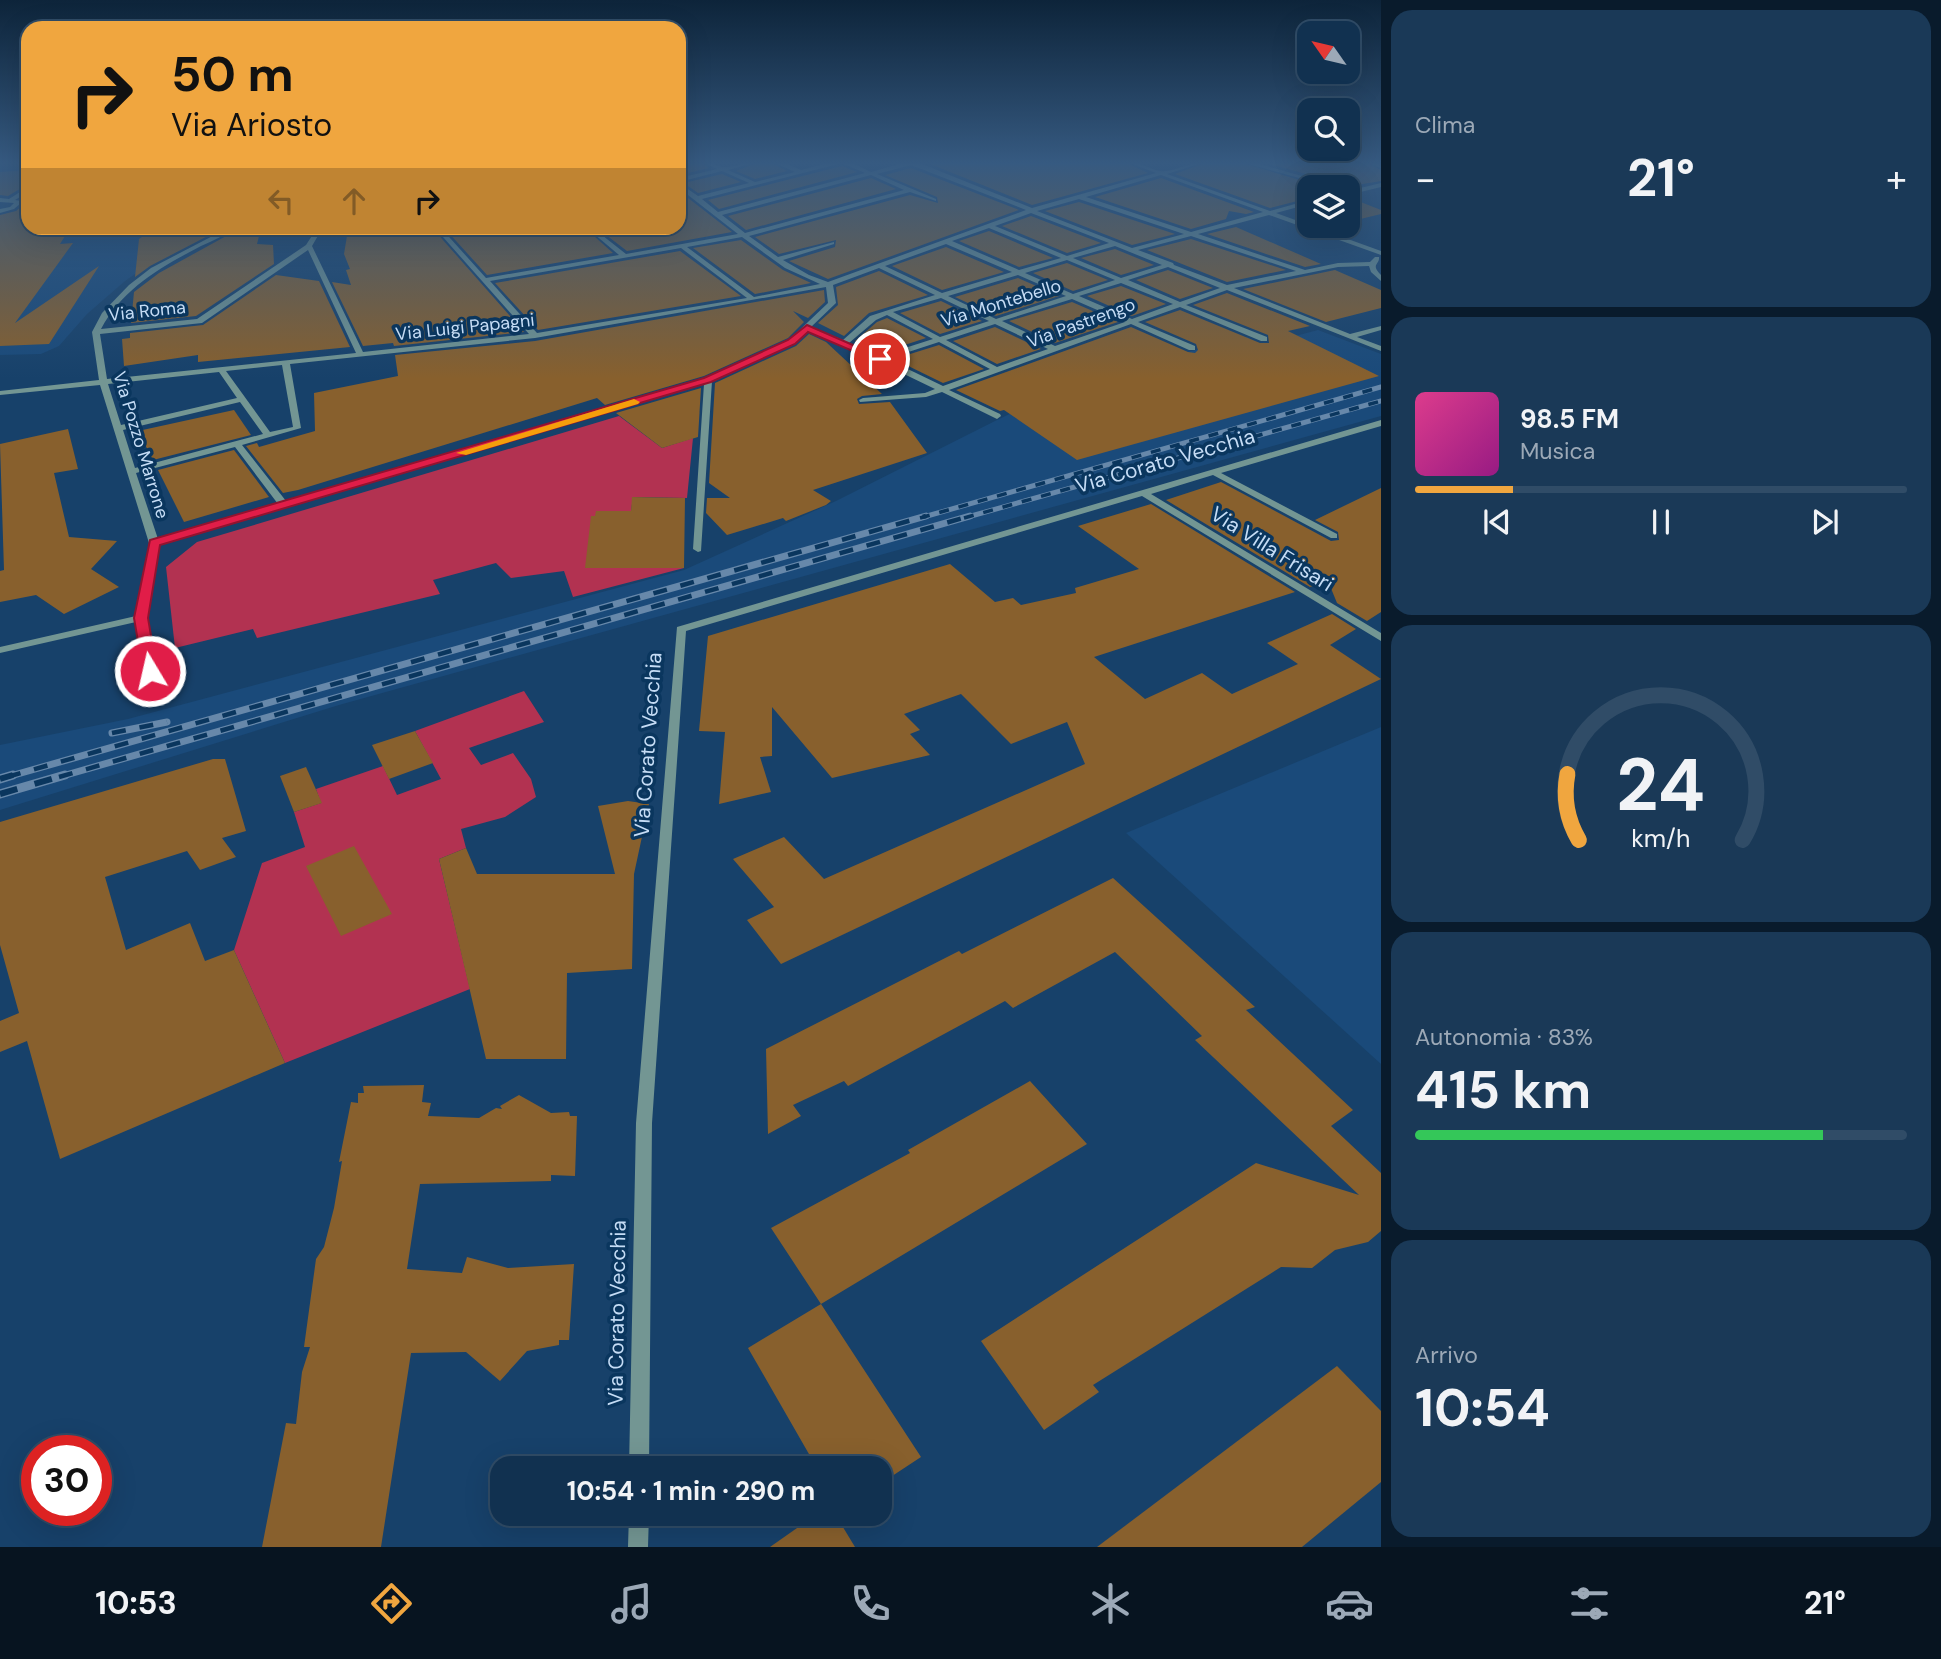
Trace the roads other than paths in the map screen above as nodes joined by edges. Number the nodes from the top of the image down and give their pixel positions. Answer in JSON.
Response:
{"nodes":[{"id":1,"x":748,"y":234,"type":"edge"},
{"id":2,"x":967,"y":234,"type":"edge"},
{"id":3,"x":1009,"y":234,"type":"edge"},
{"id":4,"x":1095,"y":234,"type":"edge"},
{"id":5,"x":1190,"y":234,"type":"joint"},
{"id":6,"x":1328,"y":234,"type":"edge"},
{"id":7,"x":219,"y":235,"type":"edge"},
{"id":8,"x":315,"y":235,"type":"edge"},
{"id":9,"x":445,"y":235,"type":"edge"},
{"id":10,"x":599,"y":235,"type":"edge"},
{"id":11,"x":745,"y":235,"type":"junction"},
{"id":12,"x":946,"y":242,"type":"junction"},
{"id":13,"x":832,"y":243,"type":"dead end"},
{"id":14,"x":1117,"y":243,"type":"junction"},
{"id":15,"x":309,"y":246,"type":"junction"},
{"id":16,"x":682,"y":246,"type":"junction"},
{"id":17,"x":1135,"y":250,"type":"junction"},
{"id":18,"x":1381,"y":255,"type":"edge"},
{"id":19,"x":625,"y":256,"type":"junction"},
{"id":20,"x":1067,"y":258,"type":"junction"},
{"id":21,"x":779,"y":259,"type":"junction"},
{"id":22,"x":1171,"y":264,"type":"junction"},
{"id":23,"x":1372,"y":264,"type":"junction"},
{"id":24,"x":877,"y":265,"type":"junction"},
{"id":25,"x":1304,"y":272,"type":"junction"},
{"id":26,"x":1017,"y":274,"type":"junction"},
{"id":27,"x":1381,"y":279,"type":"edge"},
{"id":28,"x":485,"y":280,"type":"junction"},
{"id":29,"x":1123,"y":281,"type":"junction"},
{"id":30,"x":829,"y":284,"type":"junction"},
{"id":31,"x":1229,"y":287,"type":"junction"},
{"id":32,"x":943,"y":296,"type":"junction"},
{"id":33,"x":1072,"y":298,"type":"junction"},
{"id":34,"x":753,"y":299,"type":"junction"},
{"id":35,"x":1180,"y":304,"type":"junction"},
{"id":36,"x":887,"y":312,"type":"junction"},
{"id":37,"x":997,"y":321,"type":"junction"},
{"id":38,"x":1130,"y":322,"type":"junction"},
{"id":39,"x":807,"y":328,"type":"junction"},
{"id":40,"x":1381,"y":328,"type":"edge"},
{"id":41,"x":96,"y":332,"type":"junction"},
{"id":42,"x":535,"y":336,"type":"junction"},
{"id":43,"x":1351,"y":336,"type":"junction"},
{"id":44,"x":1265,"y":339,"type":"dead end"},
{"id":45,"x":939,"y":340,"type":"junction"},
{"id":46,"x":844,"y":343,"type":"junction"},
{"id":47,"x":1192,"y":348,"type":"dead end"},
{"id":48,"x":1055,"y":349,"type":"junction"},
{"id":49,"x":1381,"y":349,"type":"edge"},
{"id":50,"x":360,"y":354,"type":"junction"},
{"id":51,"x":880,"y":359,"type":"junction"},
{"id":52,"x":286,"y":363,"type":"junction"},
{"id":53,"x":221,"y":370,"type":"junction"},
{"id":54,"x":997,"y":370,"type":"junction"},
{"id":55,"x":708,"y":380,"type":"junction"},
{"id":56,"x":103,"y":382,"type":"junction"},
{"id":57,"x":942,"y":388,"type":"junction"},
{"id":58,"x":0,"y":393,"type":"edge"},
{"id":59,"x":242,"y":399,"type":"junction"},
{"id":60,"x":863,"y":400,"type":"dead end"},
{"id":61,"x":998,"y":416,"type":"dead end"},
{"id":62,"x":1381,"y":423,"type":"edge"},
{"id":63,"x":297,"y":428,"type":"joint"},
{"id":64,"x":117,"y":429,"type":"junction"},
{"id":65,"x":268,"y":435,"type":"junction"},
{"id":66,"x":237,"y":444,"type":"junction"},
{"id":67,"x":130,"y":472,"type":"junction"},
{"id":68,"x":1213,"y":472,"type":"junction"},
{"id":69,"x":1143,"y":493,"type":"junction"},
{"id":70,"x":284,"y":505,"type":"junction"},
{"id":71,"x":1334,"y":536,"type":"dead end"},
{"id":72,"x":154,"y":543,"type":"junction"},
{"id":73,"x":698,"y":549,"type":"dead end"},
{"id":74,"x":141,"y":618,"type":"junction"},
{"id":75,"x":1381,"y":638,"type":"edge"},
{"id":76,"x":0,"y":650,"type":"edge"},
{"id":77,"x":154,"y":697,"type":"dead end"},
{"id":78,"x":639,"y":1456,"type":"edge"},
{"id":79,"x":639,"y":1526,"type":"edge"},
{"id":80,"x":638,"y":1547,"type":"edge"}],
"edges":[{"from":1,"to":11,"type":"street"},
{"from":2,"to":12,"type":"street"},
{"from":3,"to":20,"type":"street"},
{"from":4,"to":14,"type":"street"},
{"from":5,"to":17,"type":"street"},
{"from":5,"to":25,"type":"street"},
{"from":6,"to":18,"type":"street"},
{"from":7,"to":41,"type":"street"},
{"from":8,"to":15,"type":"street","name":"Via Roma"},
{"from":9,"to":28,"type":"street"},
{"from":10,"to":19,"type":"street"},
{"from":11,"to":16,"type":"street"},
{"from":11,"to":21,"type":"street"},
{"from":12,"to":24,"type":"street"},
{"from":12,"to":26,"type":"street"},
{"from":13,"to":21,"type":"street"},
{"from":14,"to":17,"type":"street"},
{"from":14,"to":20,"type":"street"},
{"from":15,"to":41,"type":"street","name":"Via Roma"},
{"from":15,"to":50,"type":"street"},
{"from":16,"to":19,"type":"street"},
{"from":16,"to":34,"type":"street"},
{"from":17,"to":22,"type":"street"},
{"from":18,"to":23,"type":"street"},
{"from":19,"to":28,"type":"street"},
{"from":20,"to":26,"type":"street"},
{"from":20,"to":29,"type":"street"},
{"from":21,"to":30,"type":"street"},
{"from":22,"to":29,"type":"street","name":"Via Montebello"},
{"from":22,"to":31,"type":"street"},
{"from":23,"to":25,"type":"street"},
{"from":23,"to":27,"type":"street"},
{"from":24,"to":30,"type":"street"},
{"from":24,"to":32,"type":"street"},
{"from":25,"to":31,"type":"street"},
{"from":26,"to":32,"type":"street"},
{"from":26,"to":33,"type":"street"},
{"from":28,"to":42,"type":"street"},
{"from":29,"to":33,"type":"street","name":"Via Montebello"},
{"from":29,"to":35,"type":"street"},
{"from":30,"to":34,"type":"street","name":"Via Luigi Papagni"},
{"from":30,"to":39,"type":"street"},
{"from":31,"to":35,"type":"street","name":"Via Pastrengo"},
{"from":31,"to":43,"type":"street"},
{"from":32,"to":36,"type":"street"},
{"from":32,"to":37,"type":"street"},
{"from":33,"to":37,"type":"street","name":"Via Montebello"},
{"from":33,"to":38,"type":"street"},
{"from":34,"to":42,"type":"street","name":"Via Luigi Papagni"},
{"from":35,"to":38,"type":"street","name":"Via Pastrengo"},
{"from":35,"to":44,"type":"street"},
{"from":36,"to":45,"type":"street"},
{"from":36,"to":46,"type":"street"},
{"from":37,"to":45,"type":"street","name":"Via Montebello"},
{"from":37,"to":48,"type":"street"},
{"from":38,"to":47,"type":"street"},
{"from":38,"to":48,"type":"street","name":"Via Pastrengo"},
{"from":39,"to":46,"type":"street"},
{"from":39,"to":55,"type":"street"},
{"from":40,"to":43,"type":"street"},
{"from":41,"to":56,"type":"street","name":"Via Pozzo Marrone"},
{"from":42,"to":50,"type":"street","name":"Via Luigi Papagni"},
{"from":43,"to":49,"type":"street"},
{"from":45,"to":51,"type":"street","name":"Via Montebello"},
{"from":45,"to":54,"type":"street"},
{"from":46,"to":51,"type":"street"},
{"from":48,"to":54,"type":"street","name":"Via Pastrengo"},
{"from":50,"to":52,"type":"street","name":"Via Luigi Papagni"},
{"from":51,"to":57,"type":"street"},
{"from":52,"to":53,"type":"street","name":"Via Luigi Papagni"},
{"from":52,"to":63,"type":"street"},
{"from":53,"to":56,"type":"street","name":"Via Luigi Papagni"},
{"from":53,"to":59,"type":"street"},
{"from":54,"to":57,"type":"street","name":"Via Pastrengo"},
{"from":55,"to":70,"type":"street"},
{"from":55,"to":73,"type":"street"},
{"from":56,"to":58,"type":"street"},
{"from":56,"to":64,"type":"street","name":"Via Pozzo Marrone"},
{"from":57,"to":60,"type":"street"},
{"from":57,"to":61,"type":"street"},
{"from":59,"to":64,"type":"street"},
{"from":59,"to":65,"type":"street"},
{"from":62,"to":68,"type":"street","name":"Via Corato Vecchia"},
{"from":63,"to":65,"type":"street"},
{"from":64,"to":67,"type":"street","name":"Via Pozzo Marrone"},
{"from":65,"to":66,"type":"street"},
{"from":66,"to":67,"type":"street"},
{"from":66,"to":70,"type":"street"},
{"from":67,"to":72,"type":"street","name":"Via Pozzo Marrone"},
{"from":68,"to":69,"type":"street","name":"Via Corato Vecchia"},
{"from":68,"to":71,"type":"street"},
{"from":69,"to":75,"type":"street","name":"Via Villa Frisari"},
{"from":69,"to":78,"type":"street","name":"Via Corato Vecchia"},
{"from":70,"to":72,"type":"street"},
{"from":72,"to":74,"type":"street","name":"Via Pozzo Marrone"},
{"from":74,"to":76,"type":"street"},
{"from":74,"to":77,"type":"street","name":"Via Pozzo Marrone"},
{"from":79,"to":80,"type":"street"}]}
